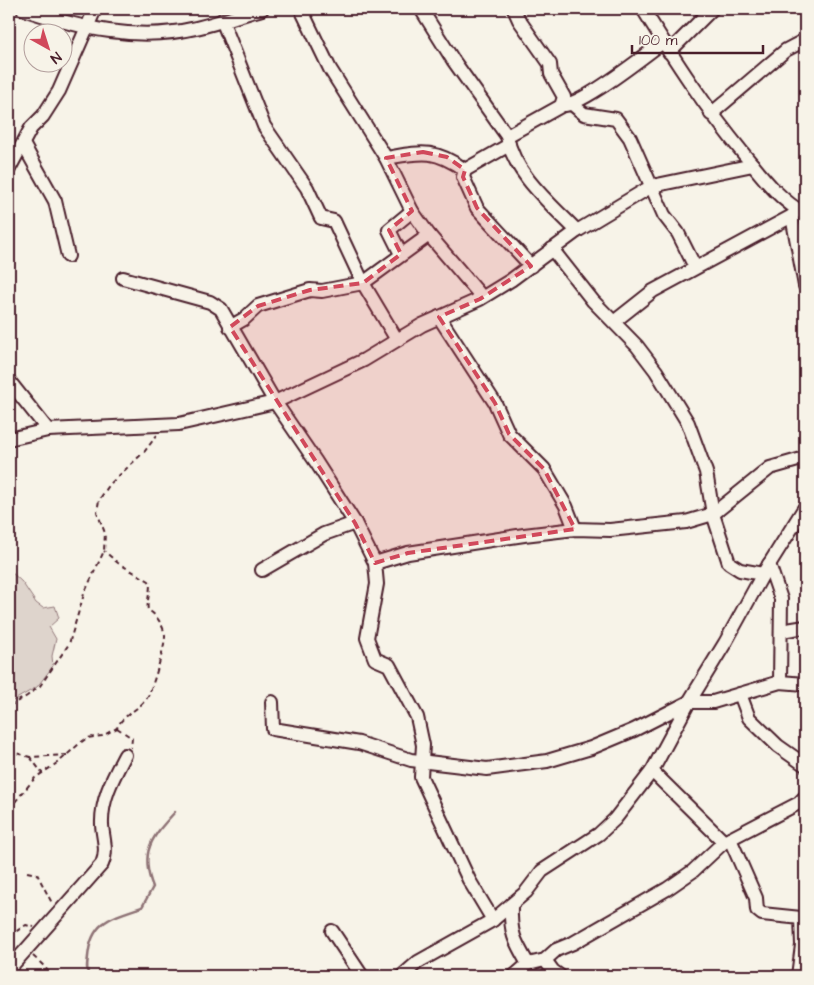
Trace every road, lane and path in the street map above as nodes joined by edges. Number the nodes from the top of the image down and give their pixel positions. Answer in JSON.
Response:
{"nodes":[{"id":1,"x":23,"y":9,"type":"edge"},
{"id":2,"x":95,"y":9,"type":"edge"},
{"id":3,"x":262,"y":9,"type":"edge"},
{"id":4,"x":301,"y":9,"type":"edge"},
{"id":5,"x":421,"y":9,"type":"edge"},
{"id":6,"x":514,"y":9,"type":"edge"},
{"id":7,"x":643,"y":9,"type":"edge"},
{"id":8,"x":712,"y":9,"type":"edge"},
{"id":9,"x":222,"y":20,"type":"junction"},
{"id":10,"x":87,"y":28,"type":"junction"},
{"id":11,"x":805,"y":40,"type":"edge"},
{"id":12,"x":666,"y":47,"type":"junction"},
{"id":13,"x":566,"y":105,"type":"junction"},
{"id":14,"x":711,"y":114,"type":"junction"},
{"id":15,"x":508,"y":141,"type":"junction"},
{"id":16,"x":23,"y":144,"type":"junction"},
{"id":17,"x":386,"y":158,"type":"junction"},
{"id":18,"x":753,"y":165,"type":"junction"},
{"id":19,"x":9,"y":170,"type":"edge"},
{"id":20,"x":465,"y":170,"type":"junction"},
{"id":21,"x":652,"y":186,"type":"junction"},
{"id":22,"x":412,"y":211,"type":"junction"},
{"id":23,"x":798,"y":213,"type":"edge"},
{"id":24,"x":577,"y":231,"type":"junction"},
{"id":25,"x":429,"y":235,"type":"junction"},
{"id":26,"x":552,"y":248,"type":"junction"},
{"id":27,"x":401,"y":254,"type":"junction"},
{"id":28,"x":68,"y":256,"type":"dead end"},
{"id":29,"x":531,"y":266,"type":"junction"},
{"id":30,"x":695,"y":266,"type":"junction"},
{"id":31,"x":124,"y":278,"type":"dead end"},
{"id":32,"x":363,"y":283,"type":"junction"},
{"id":33,"x":805,"y":286,"type":"edge"},
{"id":34,"x":482,"y":297,"type":"junction"},
{"id":35,"x":439,"y":316,"type":"junction"},
{"id":36,"x":615,"y":321,"type":"junction"},
{"id":37,"x":230,"y":327,"type":"junction"},
{"id":38,"x":397,"y":340,"type":"junction"},
{"id":39,"x":9,"y":381,"type":"edge"},
{"id":40,"x":275,"y":402,"type":"junction"},
{"id":41,"x":167,"y":424,"type":"junction"},
{"id":42,"x":48,"y":430,"type":"junction"},
{"id":43,"x":9,"y":439,"type":"edge"},
{"id":44,"x":805,"y":458,"type":"edge"},
{"id":45,"x":805,"y":507,"type":"edge"},
{"id":46,"x":713,"y":514,"type":"junction"},
{"id":47,"x":355,"y":524,"type":"junction"},
{"id":48,"x":575,"y":529,"type":"junction"},
{"id":49,"x":104,"y":552,"type":"junction"},
{"id":50,"x":375,"y":563,"type":"junction"},
{"id":51,"x":766,"y":569,"type":"junction"},
{"id":52,"x":262,"y":570,"type":"dead end"},
{"id":53,"x":805,"y":627,"type":"edge"},
{"id":54,"x":782,"y":631,"type":"junction"},
{"id":55,"x":780,"y":682,"type":"junction"},
{"id":56,"x":805,"y":684,"type":"edge"},
{"id":57,"x":740,"y":694,"type":"junction"},
{"id":58,"x":272,"y":702,"type":"dead end"},
{"id":59,"x":689,"y":702,"type":"junction"},
{"id":60,"x":9,"y":706,"type":"edge"},
{"id":61,"x":117,"y":728,"type":"junction"},
{"id":62,"x":9,"y":750,"type":"edge"},
{"id":63,"x":67,"y":754,"type":"junction"},
{"id":64,"x":125,"y":756,"type":"joint"},
{"id":65,"x":30,"y":758,"type":"junction"},
{"id":66,"x":422,"y":761,"type":"junction"},
{"id":67,"x":805,"y":765,"type":"edge"},
{"id":68,"x":652,"y":771,"type":"junction"},
{"id":69,"x":42,"y":773,"type":"junction"},
{"id":70,"x":803,"y":805,"type":"edge"},
{"id":71,"x":9,"y":809,"type":"edge"},
{"id":72,"x":727,"y":841,"type":"junction"},
{"id":73,"x":27,"y":872,"type":"dead end"},
{"id":74,"x":511,"y":905,"type":"junction"},
{"id":75,"x":60,"y":912,"type":"junction"},
{"id":76,"x":493,"y":920,"type":"junction"},
{"id":77,"x":43,"y":929,"type":"junction"},
{"id":78,"x":332,"y":931,"type":"dead end"},
{"id":79,"x":9,"y":936,"type":"edge"},
{"id":80,"x":26,"y":949,"type":"junction"},
{"id":81,"x":545,"y":960,"type":"junction"},
{"id":82,"x":528,"y":964,"type":"junction"},
{"id":83,"x":9,"y":969,"type":"edge"},
{"id":84,"x":51,"y":976,"type":"edge"},
{"id":85,"x":362,"y":976,"type":"edge"},
{"id":86,"x":402,"y":976,"type":"edge"},
{"id":87,"x":514,"y":976,"type":"edge"},
{"id":88,"x":560,"y":976,"type":"edge"},
{"id":89,"x":798,"y":976,"type":"edge"}],
"edges":[{"from":1,"to":10,"type":"street"},
{"from":2,"to":10,"type":"street"},
{"from":3,"to":9,"type":"street"},
{"from":4,"to":17,"type":"street"},
{"from":5,"to":15,"type":"street"},
{"from":6,"to":13,"type":"street"},
{"from":7,"to":12,"type":"street"},
{"from":8,"to":12,"type":"street"},
{"from":9,"to":10,"type":"street"},
{"from":9,"to":32,"type":"street"},
{"from":10,"to":16,"type":"street"},
{"from":11,"to":14,"type":"street"},
{"from":12,"to":13,"type":"street"},
{"from":12,"to":14,"type":"street"},
{"from":13,"to":15,"type":"street"},
{"from":13,"to":21,"type":"street"},
{"from":14,"to":18,"type":"street"},
{"from":15,"to":20,"type":"street"},
{"from":15,"to":24,"type":"street"},
{"from":16,"to":19,"type":"street"},
{"from":16,"to":28,"type":"street"},
{"from":17,"to":20,"type":"street"},
{"from":17,"to":22,"type":"street"},
{"from":18,"to":21,"type":"street"},
{"from":18,"to":23,"type":"street"},
{"from":20,"to":29,"type":"street"},
{"from":21,"to":24,"type":"street"},
{"from":21,"to":30,"type":"street"},
{"from":22,"to":25,"type":"street"},
{"from":22,"to":27,"type":"street"},
{"from":23,"to":30,"type":"street"},
{"from":23,"to":33,"type":"street"},
{"from":24,"to":26,"type":"street"},
{"from":25,"to":27,"type":"street"},
{"from":25,"to":34,"type":"street"},
{"from":26,"to":29,"type":"street"},
{"from":26,"to":36,"type":"street"},
{"from":27,"to":32,"type":"street"},
{"from":29,"to":34,"type":"street"},
{"from":30,"to":36,"type":"street"},
{"from":31,"to":37,"type":"street"},
{"from":32,"to":37,"type":"street"},
{"from":32,"to":38,"type":"street"},
{"from":34,"to":35,"type":"street"},
{"from":35,"to":38,"type":"street"},
{"from":35,"to":48,"type":"street"},
{"from":36,"to":46,"type":"street"},
{"from":37,"to":40,"type":"street"},
{"from":38,"to":40,"type":"street"},
{"from":39,"to":42,"type":"street"},
{"from":40,"to":41,"type":"street"},
{"from":40,"to":47,"type":"street"},
{"from":41,"to":42,"type":"street"},
{"from":41,"to":49,"type":"path"},
{"from":42,"to":43,"type":"street"},
{"from":44,"to":46,"type":"street"},
{"from":45,"to":51,"type":"street"},
{"from":46,"to":48,"type":"street"},
{"from":46,"to":51,"type":"street"},
{"from":47,"to":50,"type":"street"},
{"from":47,"to":52,"type":"street"},
{"from":48,"to":50,"type":"street"},
{"from":49,"to":60,"type":"path"},
{"from":49,"to":61,"type":"path"},
{"from":50,"to":66,"type":"street"},
{"from":51,"to":54,"type":"street"},
{"from":51,"to":59,"type":"street"},
{"from":53,"to":54,"type":"street"},
{"from":54,"to":55,"type":"street"},
{"from":55,"to":56,"type":"street"},
{"from":55,"to":57,"type":"street"},
{"from":57,"to":59,"type":"street"},
{"from":57,"to":67,"type":"street"},
{"from":58,"to":66,"type":"street"},
{"from":59,"to":66,"type":"street"},
{"from":59,"to":68,"type":"street"},
{"from":61,"to":63,"type":"path"},
{"from":61,"to":64,"type":"path"},
{"from":62,"to":65,"type":"path"},
{"from":63,"to":65,"type":"path"},
{"from":63,"to":69,"type":"path"},
{"from":64,"to":75,"type":"street"},
{"from":65,"to":69,"type":"path"},
{"from":66,"to":76,"type":"street"},
{"from":68,"to":72,"type":"street"},
{"from":68,"to":74,"type":"street"},
{"from":69,"to":71,"type":"path"},
{"from":70,"to":72,"type":"street"},
{"from":72,"to":81,"type":"street"},
{"from":72,"to":89,"type":"street"},
{"from":73,"to":75,"type":"path"},
{"from":74,"to":76,"type":"street"},
{"from":74,"to":82,"type":"street"},
{"from":75,"to":77,"type":"street"},
{"from":76,"to":86,"type":"street"},
{"from":77,"to":79,"type":"path"},
{"from":77,"to":80,"type":"street"},
{"from":78,"to":85,"type":"street"},
{"from":80,"to":83,"type":"street"},
{"from":80,"to":84,"type":"path"},
{"from":81,"to":82,"type":"street"},
{"from":81,"to":88,"type":"street"},
{"from":82,"to":87,"type":"street"}]}
